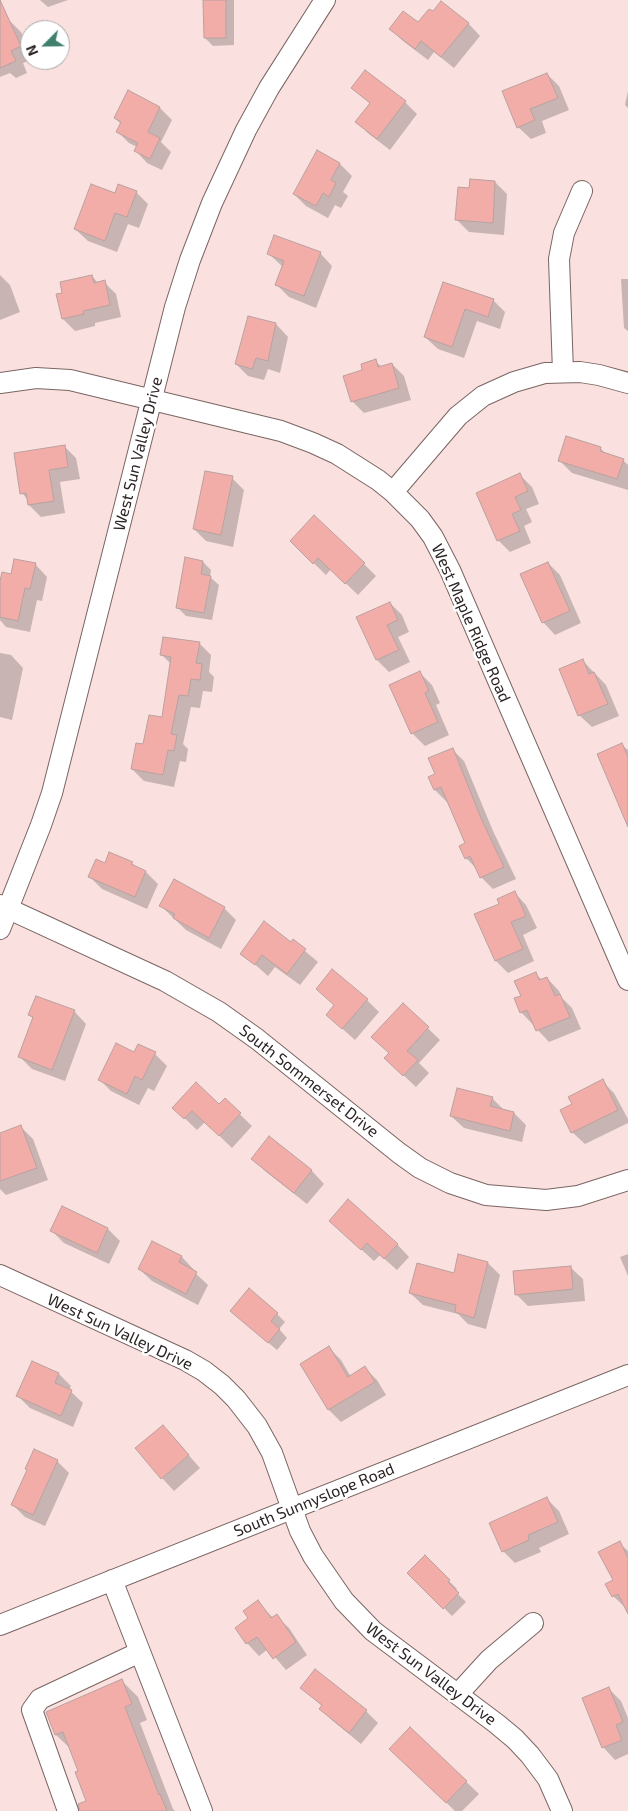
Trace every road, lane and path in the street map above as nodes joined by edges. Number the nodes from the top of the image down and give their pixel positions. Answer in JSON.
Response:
{"nodes":[{"id":1,"x":325,"y":0,"type":"edge"},
{"id":2,"x":582,"y":191,"type":"dead end"},
{"id":3,"x":563,"y":372,"type":"junction"},
{"id":4,"x":0,"y":383,"type":"edge"},
{"id":5,"x":628,"y":383,"type":"edge"},
{"id":6,"x":152,"y":399,"type":"junction"},
{"id":7,"x":393,"y":492,"type":"junction"},
{"id":8,"x":4,"y":907,"type":"edge"},
{"id":9,"x":0,"y":929,"type":"edge"},
{"id":10,"x":628,"y":980,"type":"edge"},
{"id":11,"x":628,"y":1180,"type":"edge"},
{"id":12,"x":2,"y":1281,"type":"edge"},
{"id":13,"x":628,"y":1375,"type":"edge"},
{"id":14,"x":292,"y":1508,"type":"junction"},
{"id":15,"x":112,"y":1580,"type":"junction"},
{"id":16,"x":534,"y":1623,"type":"dead end"},
{"id":17,"x":0,"y":1625,"type":"edge"},
{"id":18,"x":140,"y":1652,"type":"junction"},
{"id":19,"x":458,"y":1694,"type":"junction"},
{"id":20,"x":68,"y":1811,"type":"edge"},
{"id":21,"x":202,"y":1811,"type":"edge"},
{"id":22,"x":562,"y":1811,"type":"edge"}],
"edges":[{"from":1,"to":6,"type":"street","name":"West Sun Valley Drive"},
{"from":2,"to":3,"type":"street"},
{"from":3,"to":5,"type":"street"},
{"from":3,"to":7,"type":"street"},
{"from":4,"to":6,"type":"street","name":"West Maple Ridge Road"},
{"from":6,"to":7,"type":"street","name":"West Maple Ridge Road"},
{"from":6,"to":8,"type":"street","name":"West Sun Valley Drive"},
{"from":7,"to":10,"type":"street","name":"West Maple Ridge Road"},
{"from":8,"to":9,"type":"street","name":"West Sun Valley Drive"},
{"from":8,"to":11,"type":"street","name":"South Sommerset Drive"},
{"from":12,"to":14,"type":"street","name":"West Sun Valley Drive"},
{"from":13,"to":14,"type":"street","name":"South Sunnyslope Road"},
{"from":14,"to":15,"type":"street","name":"South Sunnyslope Road"},
{"from":14,"to":19,"type":"street","name":"West Sun Valley Drive"},
{"from":15,"to":17,"type":"street","name":"South Sunnyslope Road"},
{"from":15,"to":18,"type":"street"},
{"from":16,"to":19,"type":"street"},
{"from":18,"to":20,"type":"street"},
{"from":18,"to":21,"type":"street"},
{"from":19,"to":22,"type":"street","name":"West Sun Valley Drive"}]}
